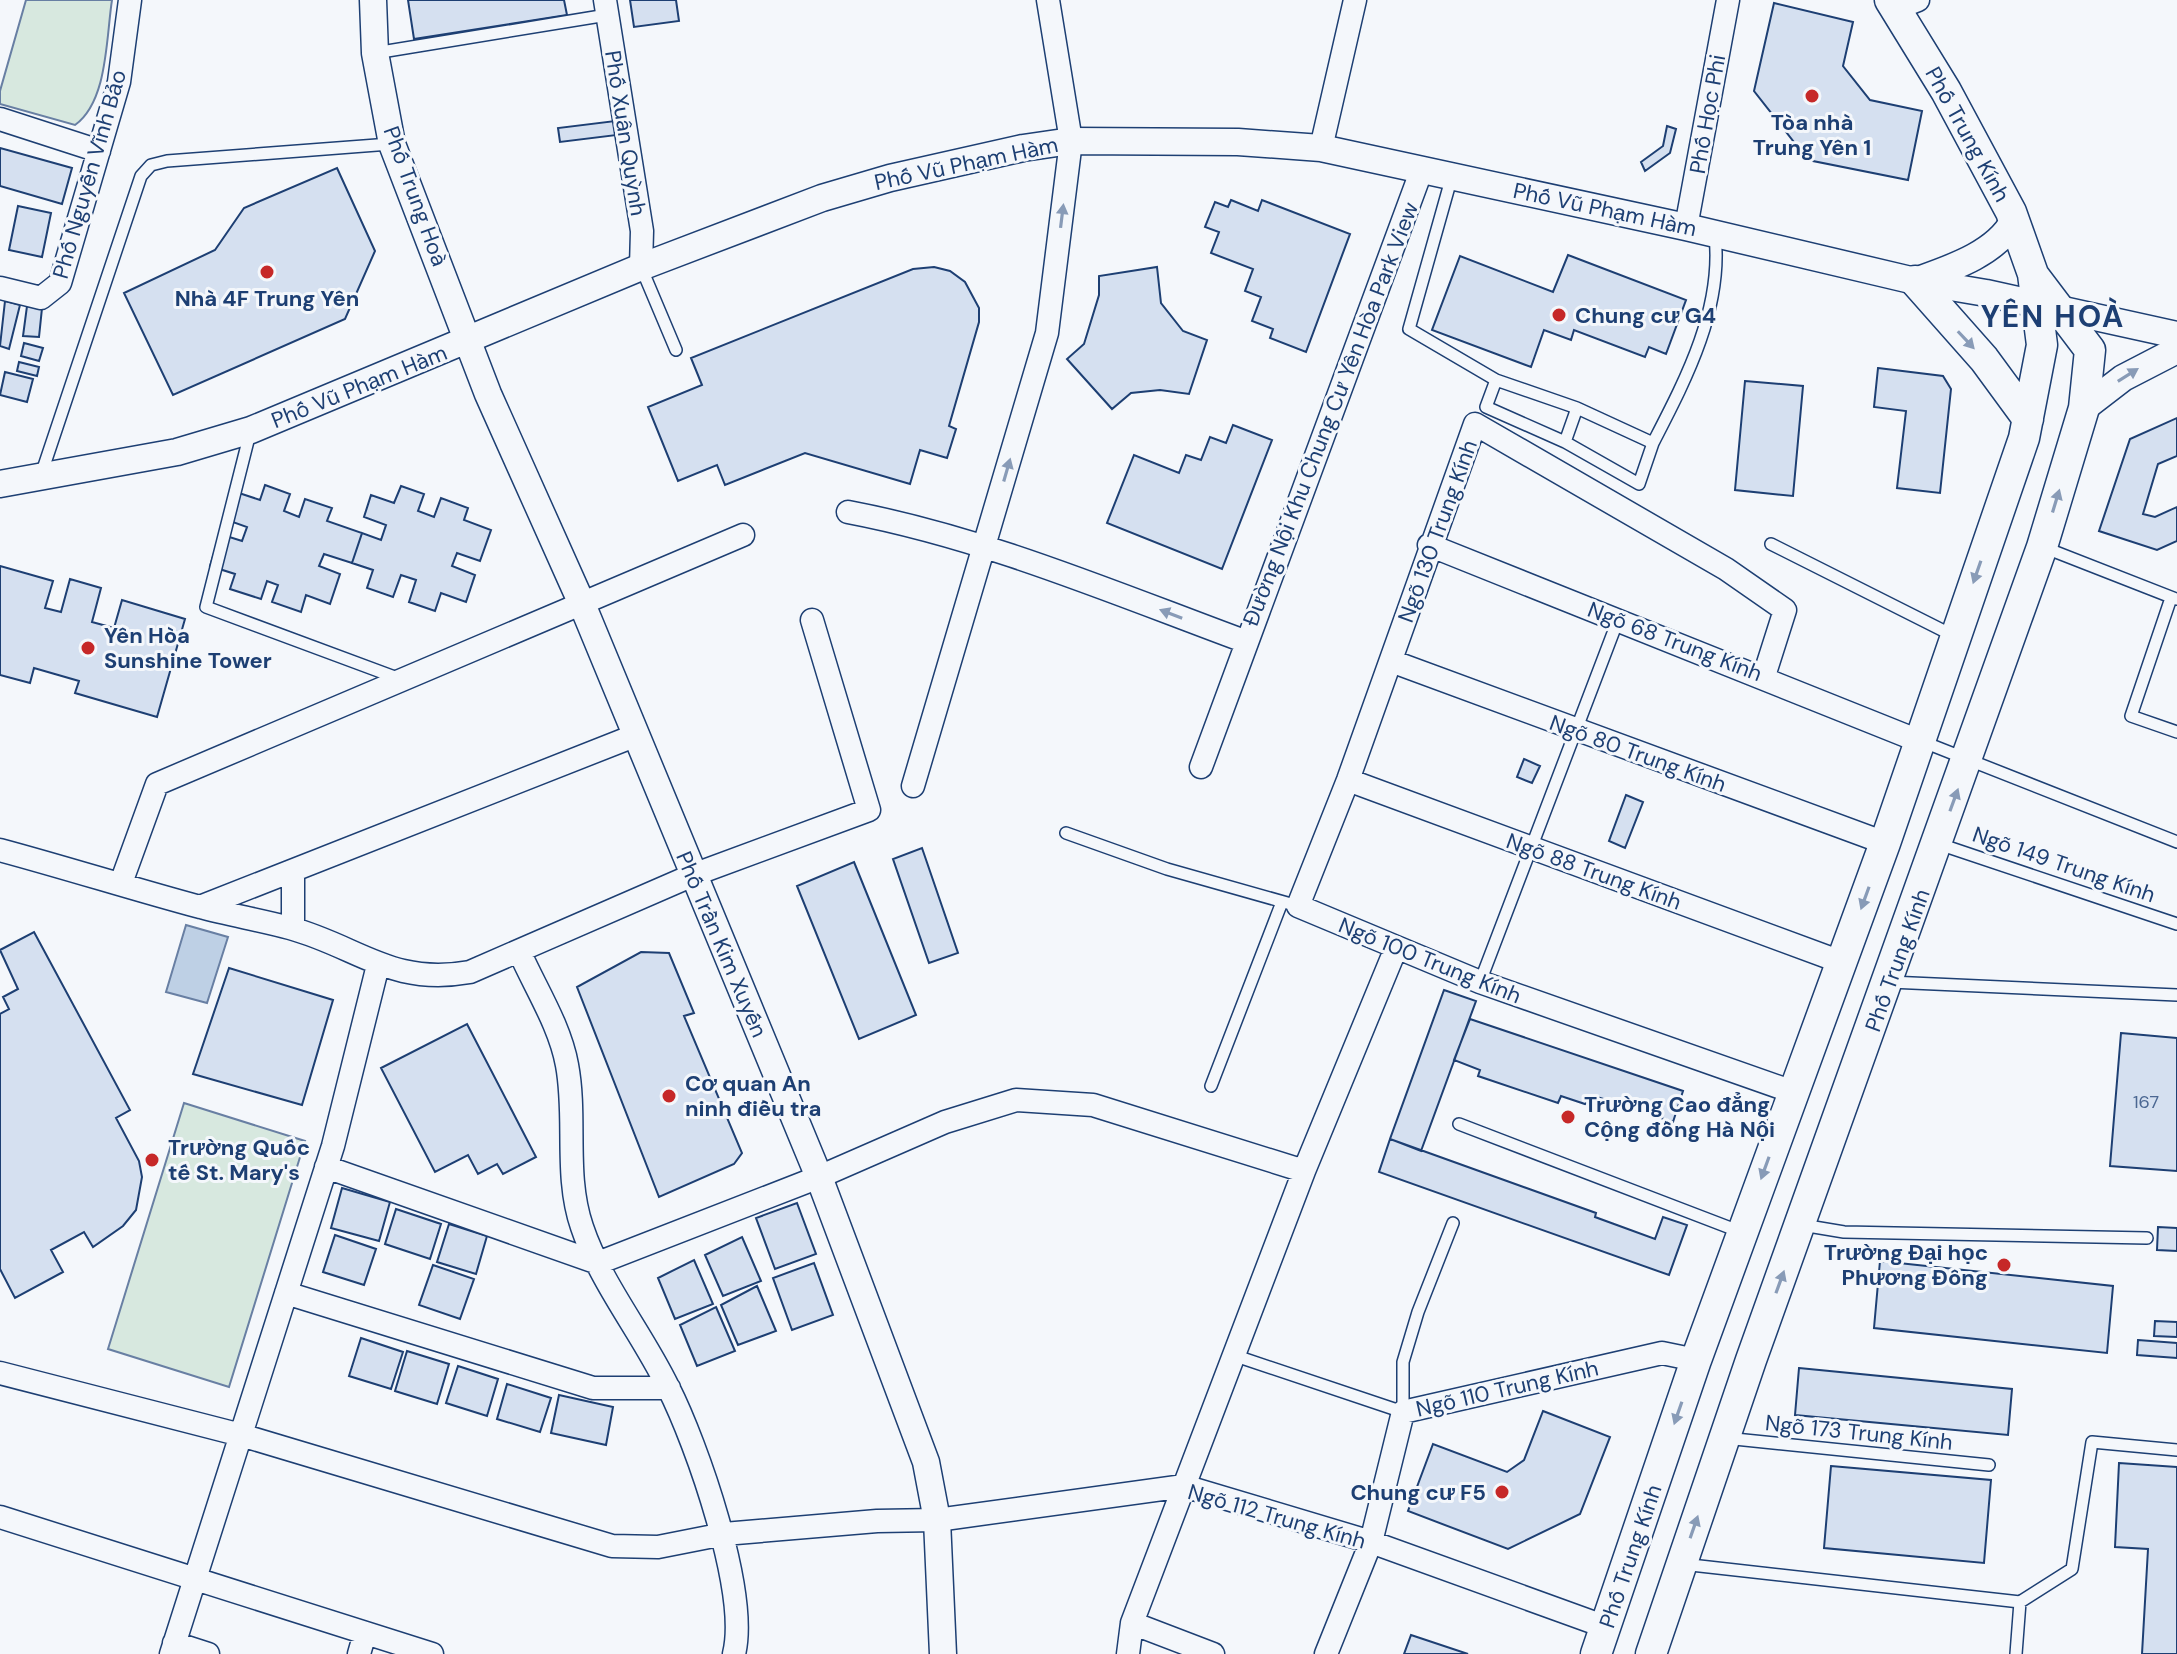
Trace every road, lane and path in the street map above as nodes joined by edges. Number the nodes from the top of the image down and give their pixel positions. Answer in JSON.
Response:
{"nodes":[{"id":1,"x":130,"y":0,"type":"edge"},
{"id":2,"x":373,"y":0,"type":"edge"},
{"id":3,"x":1048,"y":0,"type":"edge"},
{"id":4,"x":1355,"y":0,"type":"edge"},
{"id":5,"x":1728,"y":0,"type":"edge"},
{"id":6,"x":1901,"y":3,"type":"edge"},
{"id":7,"x":606,"y":7,"type":"edge"},
{"id":8,"x":375,"y":53,"type":"junction"},
{"id":9,"x":0,"y":119,"type":"edge"},
{"id":10,"x":1071,"y":141,"type":"junction"},
{"id":11,"x":392,"y":144,"type":"junction"},
{"id":12,"x":1321,"y":148,"type":"junction"},
{"id":13,"x":99,"y":151,"type":"junction"},
{"id":14,"x":1422,"y":169,"type":"junction"},
{"id":15,"x":1452,"y":175,"type":"junction"},
{"id":16,"x":2014,"y":220,"type":"junction"},
{"id":17,"x":1686,"y":227,"type":"junction"},
{"id":18,"x":1715,"y":234,"type":"junction"},
{"id":19,"x":641,"y":267,"type":"junction"},
{"id":20,"x":1915,"y":281,"type":"junction"},
{"id":21,"x":0,"y":288,"type":"edge"},
{"id":22,"x":2050,"y":310,"type":"junction"},
{"id":23,"x":2177,"y":335,"type":"edge"},
{"id":24,"x":467,"y":342,"type":"junction"},
{"id":25,"x":676,"y":350,"type":"dead end"},
{"id":26,"x":2177,"y":350,"type":"edge"},
{"id":27,"x":1496,"y":380,"type":"junction"},
{"id":28,"x":1577,"y":408,"type":"junction"},
{"id":29,"x":2084,"y":408,"type":"junction"},
{"id":30,"x":1481,"y":416,"type":"junction"},
{"id":31,"x":2028,"y":419,"type":"junction"},
{"id":32,"x":251,"y":430,"type":"junction"},
{"id":33,"x":1565,"y":442,"type":"junction"},
{"id":34,"x":1653,"y":443,"type":"junction"},
{"id":35,"x":39,"y":479,"type":"junction"},
{"id":36,"x":0,"y":484,"type":"edge"},
{"id":37,"x":848,"y":512,"type":"dead end"},
{"id":38,"x":743,"y":535,"type":"dead end"},
{"id":39,"x":985,"y":544,"type":"junction"},
{"id":40,"x":1771,"y":544,"type":"dead end"},
{"id":41,"x":1429,"y":545,"type":"junction"},
{"id":42,"x":2042,"y":547,"type":"junction"},
{"id":43,"x":2174,"y":599,"type":"edge"},
{"id":44,"x":582,"y":604,"type":"junction"},
{"id":45,"x":1619,"y":619,"type":"junction"},
{"id":46,"x":812,"y":620,"type":"dead end"},
{"id":47,"x":1954,"y":637,"type":"junction"},
{"id":48,"x":1244,"y":641,"type":"junction"},
{"id":49,"x":1391,"y":661,"type":"junction"},
{"id":50,"x":1764,"y":676,"type":"junction"},
{"id":51,"x":404,"y":680,"type":"junction"},
{"id":52,"x":1574,"y":730,"type":"junction"},
{"id":53,"x":2177,"y":732,"type":"edge"},
{"id":54,"x":634,"y":736,"type":"junction"},
{"id":55,"x":1919,"y":741,"type":"junction"},
{"id":56,"x":1969,"y":758,"type":"junction"},
{"id":57,"x":1201,"y":767,"type":"dead end"},
{"id":58,"x":1348,"y":780,"type":"junction"},
{"id":59,"x":913,"y":786,"type":"dead end"},
{"id":60,"x":1066,"y":833,"type":"dead end"},
{"id":61,"x":2177,"y":842,"type":"edge"},
{"id":62,"x":1885,"y":843,"type":"junction"},
{"id":63,"x":1938,"y":844,"type":"junction"},
{"id":64,"x":1530,"y":847,"type":"junction"},
{"id":65,"x":0,"y":850,"type":"edge"},
{"id":66,"x":293,"y":872,"type":"junction"},
{"id":67,"x":693,"y":875,"type":"junction"},
{"id":68,"x":121,"y":883,"type":"junction"},
{"id":69,"x":1290,"y":904,"type":"junction"},
{"id":70,"x":200,"y":907,"type":"junction"},
{"id":71,"x":2177,"y":924,"type":"edge"},
{"id":72,"x":293,"y":928,"type":"junction"},
{"id":73,"x":1396,"y":948,"type":"junction"},
{"id":74,"x":520,"y":953,"type":"junction"},
{"id":75,"x":1841,"y":962,"type":"junction"},
{"id":76,"x":378,"y":965,"type":"junction"},
{"id":77,"x":1480,"y":982,"type":"junction"},
{"id":78,"x":1889,"y":982,"type":"junction"},
{"id":79,"x":2177,"y":995,"type":"edge"},
{"id":80,"x":1211,"y":1086,"type":"dead end"},
{"id":81,"x":1793,"y":1092,"type":"junction"},
{"id":82,"x":1459,"y":1124,"type":"dead end"},
{"id":83,"x":326,"y":1167,"type":"junction"},
{"id":84,"x":1304,"y":1171,"type":"junction"},
{"id":85,"x":819,"y":1177,"type":"junction"},
{"id":86,"x":1453,"y":1223,"type":"dead end"},
{"id":87,"x":1801,"y":1225,"type":"junction"},
{"id":88,"x":1741,"y":1232,"type":"junction"},
{"id":89,"x":2147,"y":1238,"type":"dead end"},
{"id":90,"x":598,"y":1263,"type":"junction"},
{"id":91,"x":286,"y":1293,"type":"junction"},
{"id":92,"x":1233,"y":1355,"type":"junction"},
{"id":93,"x":1696,"y":1360,"type":"junction"},
{"id":94,"x":0,"y":1373,"type":"edge"},
{"id":95,"x":669,"y":1388,"type":"junction"},
{"id":96,"x":1403,"y":1412,"type":"junction"},
{"id":97,"x":241,"y":1435,"type":"junction"},
{"id":98,"x":1724,"y":1438,"type":"junction"},
{"id":99,"x":2177,"y":1450,"type":"edge"},
{"id":100,"x":1989,"y":1465,"type":"dead end"},
{"id":101,"x":1184,"y":1486,"type":"junction"},
{"id":102,"x":0,"y":1517,"type":"edge"},
{"id":103,"x":937,"y":1520,"type":"junction"},
{"id":104,"x":724,"y":1534,"type":"junction"},
{"id":105,"x":1371,"y":1542,"type":"junction"},
{"id":106,"x":1681,"y":1564,"type":"junction"},
{"id":107,"x":195,"y":1578,"type":"junction"},
{"id":108,"x":2020,"y":1602,"type":"junction"},
{"id":109,"x":1132,"y":1623,"type":"junction"},
{"id":110,"x":1601,"y":1640,"type":"edge"},
{"id":111,"x":362,"y":1644,"type":"edge"},
{"id":112,"x":173,"y":1648,"type":"edge"},
{"id":113,"x":208,"y":1654,"type":"edge"},
{"id":114,"x":432,"y":1654,"type":"edge"},
{"id":115,"x":734,"y":1654,"type":"edge"},
{"id":116,"x":943,"y":1654,"type":"edge"},
{"id":117,"x":1128,"y":1654,"type":"edge"},
{"id":118,"x":1213,"y":1654,"type":"edge"},
{"id":119,"x":1326,"y":1654,"type":"edge"},
{"id":120,"x":1651,"y":1654,"type":"edge"},
{"id":121,"x":2016,"y":1654,"type":"edge"}],
"edges":[{"from":1,"to":13,"type":"street","name":"Phố Nguyễn Vĩnh Bảo"},
{"from":2,"to":8,"type":"street","name":"Phố Trung Hoà"},
{"from":3,"to":10,"type":"street"},
{"from":4,"to":12,"type":"street"},
{"from":5,"to":17,"type":"street","name":"Phố Học Phi"},
{"from":6,"to":16,"type":"main road","name":"Phố Trung Kính"},
{"from":7,"to":8,"type":"lane"},
{"from":7,"to":19,"type":"street","name":"Phố Xuân Quỳnh"},
{"from":8,"to":11,"type":"street","name":"Phố Trung Hoà"},
{"from":9,"to":13,"type":"street"},
{"from":10,"to":12,"type":"street","name":"Phố Vũ Phạm Hàm"},
{"from":10,"to":19,"type":"street","name":"Phố Vũ Phạm Hàm"},
{"from":39,"to":10,"type":"street","one_way":true},
{"from":11,"to":24,"type":"street","name":"Phố Trung Hoà"},
{"from":11,"to":35,"type":"lane"},
{"from":12,"to":14,"type":"street","name":"Phố Vũ Phạm Hàm"},
{"from":13,"to":21,"type":"street","name":"Phố Nguyễn Vĩnh Bảo"},
{"from":14,"to":15,"type":"street","name":"Phố Vũ Phạm Hàm"},
{"from":14,"to":48,"type":"street","name":"Đường Nội Khu Chung Cư Yên Hòa Park View"},
{"from":15,"to":17,"type":"street","name":"Phố Vũ Phạm Hàm"},
{"from":15,"to":27,"type":"lane"},
{"from":16,"to":20,"type":"street"},
{"from":16,"to":22,"type":"main road","name":"Phố Trung Kính"},
{"from":17,"to":18,"type":"street","name":"Phố Vũ Phạm Hàm"},
{"from":18,"to":20,"type":"street","name":"Phố Vũ Phạm Hàm"},
{"from":18,"to":34,"type":"lane"},
{"from":19,"to":24,"type":"street","name":"Phố Vũ Phạm Hàm"},
{"from":19,"to":25,"type":"lane"},
{"from":20,"to":22,"type":"street","name":"Phố Vũ Phạm Hàm"},
{"from":20,"to":31,"type":"main road","one_way":true},
{"from":22,"to":23,"type":"street","name":"Phố Vũ Phạm Hàm"},
{"from":22,"to":29,"type":"main road","name":"Phố Trung Kính"},
{"from":22,"to":31,"type":"main road","name":"Phố Trung Kính"},
{"from":24,"to":32,"type":"street","name":"Phố Vũ Phạm Hàm"},
{"from":24,"to":44,"type":"street","name":"Phố Trần Kim Xuyến"},
{"from":29,"to":26,"type":"street","one_way":true},
{"from":27,"to":28,"type":"lane"},
{"from":27,"to":30,"type":"lane"},
{"from":28,"to":33,"type":"lane"},
{"from":28,"to":34,"type":"lane"},
{"from":42,"to":29,"type":"main road","name":"Phố Trung Kính","one_way":true},
{"from":30,"to":33,"type":"lane"},
{"from":30,"to":41,"type":"street","name":"Ngõ 130 Trung Kính"},
{"from":30,"to":50,"type":"street","name":"Ngõ 130 Trung Kính"},
{"from":31,"to":47,"type":"main road","name":"Phố Trung Kính","one_way":true},
{"from":32,"to":35,"type":"street","name":"Phố Vũ Phạm Hàm"},
{"from":32,"to":51,"type":"lane"},
{"from":33,"to":34,"type":"lane"},
{"from":35,"to":36,"type":"street","name":"Phố Vũ Phạm Hàm"},
{"from":37,"to":39,"type":"street","name":"Đường Nội Khu Chung Cư Yên Hòa Park View"},
{"from":38,"to":44,"type":"street"},
{"from":48,"to":39,"type":"street","name":"Đường Nội Khu Chung Cư Yên Hòa Park View","one_way":true},
{"from":39,"to":59,"type":"street"},
{"from":40,"to":47,"type":"lane"},
{"from":41,"to":45,"type":"street","name":"Ngõ 68 Trung Kính"},
{"from":41,"to":49,"type":"street","name":"Ngõ 130 Trung Kính"},
{"from":42,"to":43,"type":"lane"},
{"from":42,"to":56,"type":"main road","name":"Phố Trung Kính"},
{"from":43,"to":53,"type":"lane"},
{"from":44,"to":51,"type":"street"},
{"from":44,"to":54,"type":"street","name":"Phố Trần Kim Xuyến"},
{"from":45,"to":50,"type":"street","name":"Ngõ 68 Trung Kính"},
{"from":45,"to":52,"type":"lane"},
{"from":46,"to":67,"type":"street"},
{"from":47,"to":55,"type":"main road","name":"Phố Trung Kính"},
{"from":48,"to":57,"type":"street"},
{"from":49,"to":52,"type":"street","name":"Ngõ 80 Trung Kính"},
{"from":49,"to":58,"type":"street","name":"Ngõ 130 Trung Kính"},
{"from":50,"to":55,"type":"street","name":"Ngõ 68 Trung Kính"},
{"from":51,"to":68,"type":"street"},
{"from":52,"to":62,"type":"street","name":"Ngõ 80 Trung Kính"},
{"from":52,"to":64,"type":"lane"},
{"from":54,"to":66,"type":"street"},
{"from":54,"to":67,"type":"street","name":"Phố Trần Kim Xuyến"},
{"from":55,"to":56,"type":"lane"},
{"from":55,"to":62,"type":"main road","name":"Phố Trung Kính"},
{"from":56,"to":61,"type":"lane"},
{"from":63,"to":56,"type":"main road","name":"Phố Trung Kính","one_way":true},
{"from":58,"to":64,"type":"street","name":"Ngõ 88 Trung Kính"},
{"from":58,"to":69,"type":"street","name":"Ngõ 130 Trung Kính"},
{"from":60,"to":69,"type":"lane","name":"Ngõ 100 Trung Kính"},
{"from":62,"to":75,"type":"main road","name":"Phố Trung Kính","one_way":true},
{"from":63,"to":71,"type":"lane","name":"Ngõ 149 Trung Kính"},
{"from":63,"to":78,"type":"main road","name":"Phố Trung Kính"},
{"from":64,"to":75,"type":"street","name":"Ngõ 88 Trung Kính"},
{"from":64,"to":77,"type":"lane"},
{"from":65,"to":68,"type":"street"},
{"from":66,"to":70,"type":"street"},
{"from":66,"to":72,"type":"street"},
{"from":67,"to":74,"type":"street"},
{"from":67,"to":85,"type":"street","name":"Phố Trần Kim Xuyến"},
{"from":68,"to":70,"type":"street"},
{"from":69,"to":73,"type":"street","name":"Ngõ 100 Trung Kính"},
{"from":69,"to":80,"type":"lane"},
{"from":70,"to":72,"type":"street"},
{"from":72,"to":76,"type":"street"},
{"from":73,"to":77,"type":"street","name":"Ngõ 100 Trung Kính"},
{"from":73,"to":84,"type":"street"},
{"from":74,"to":76,"type":"street"},
{"from":74,"to":90,"type":"street"},
{"from":75,"to":81,"type":"main road","name":"Phố Trung Kính"},
{"from":76,"to":83,"type":"street"},
{"from":77,"to":81,"type":"street","name":"Ngõ 100 Trung Kính"},
{"from":78,"to":79,"type":"lane"},
{"from":78,"to":87,"type":"main road","name":"Phố Trung Kính"},
{"from":81,"to":88,"type":"main road","name":"Phố Trung Kính","one_way":true},
{"from":82,"to":88,"type":"lane"},
{"from":83,"to":90,"type":"street"},
{"from":83,"to":91,"type":"street"},
{"from":84,"to":85,"type":"street"},
{"from":84,"to":92,"type":"street"},
{"from":85,"to":90,"type":"street"},
{"from":85,"to":103,"type":"street","name":"Phố Trần Kim Xuyến"},
{"from":86,"to":96,"type":"lane"},
{"from":87,"to":89,"type":"lane"},
{"from":98,"to":87,"type":"main road","name":"Phố Trung Kính","one_way":true},
{"from":88,"to":93,"type":"main road","name":"Phố Trung Kính"},
{"from":90,"to":95,"type":"street"},
{"from":91,"to":95,"type":"street"},
{"from":91,"to":97,"type":"street"},
{"from":92,"to":96,"type":"lane"},
{"from":92,"to":101,"type":"street"},
{"from":93,"to":96,"type":"street","name":"Ngõ 110 Trung Kính"},
{"from":93,"to":110,"type":"main road","name":"Phố Trung Kính","one_way":true},
{"from":94,"to":97,"type":"street","name":"Ngõ 112 Trung Kính"},
{"from":95,"to":104,"type":"street"},
{"from":96,"to":105,"type":"street","name":"Ngõ 110 Trung Kính"},
{"from":97,"to":104,"type":"street","name":"Ngõ 112 Trung Kính"},
{"from":97,"to":107,"type":"street"},
{"from":98,"to":100,"type":"lane","name":"Ngõ 173 Trung Kính"},
{"from":106,"to":98,"type":"main road","name":"Phố Trung Kính","one_way":true},
{"from":99,"to":108,"type":"lane"},
{"from":101,"to":103,"type":"street","name":"Ngõ 112 Trung Kính"},
{"from":101,"to":105,"type":"street","name":"Ngõ 112 Trung Kính"},
{"from":101,"to":109,"type":"street"},
{"from":102,"to":107,"type":"street"},
{"from":103,"to":104,"type":"street","name":"Ngõ 112 Trung Kính"},
{"from":103,"to":116,"type":"street","name":"Phố Trần Kim Xuyến"},
{"from":104,"to":115,"type":"street"},
{"from":105,"to":110,"type":"street","name":"Ngõ 112 Trung Kính"},
{"from":105,"to":119,"type":"street","name":"Ngõ 110 Trung Kính"},
{"from":106,"to":108,"type":"lane"},
{"from":106,"to":120,"type":"main road","name":"Phố Trung Kính"},
{"from":107,"to":111,"type":"street"},
{"from":107,"to":112,"type":"street"},
{"from":108,"to":121,"type":"lane"},
{"from":109,"to":117,"type":"street"},
{"from":109,"to":118,"type":"street"},
{"from":111,"to":114,"type":"street"},
{"from":112,"to":113,"type":"street"}]}
